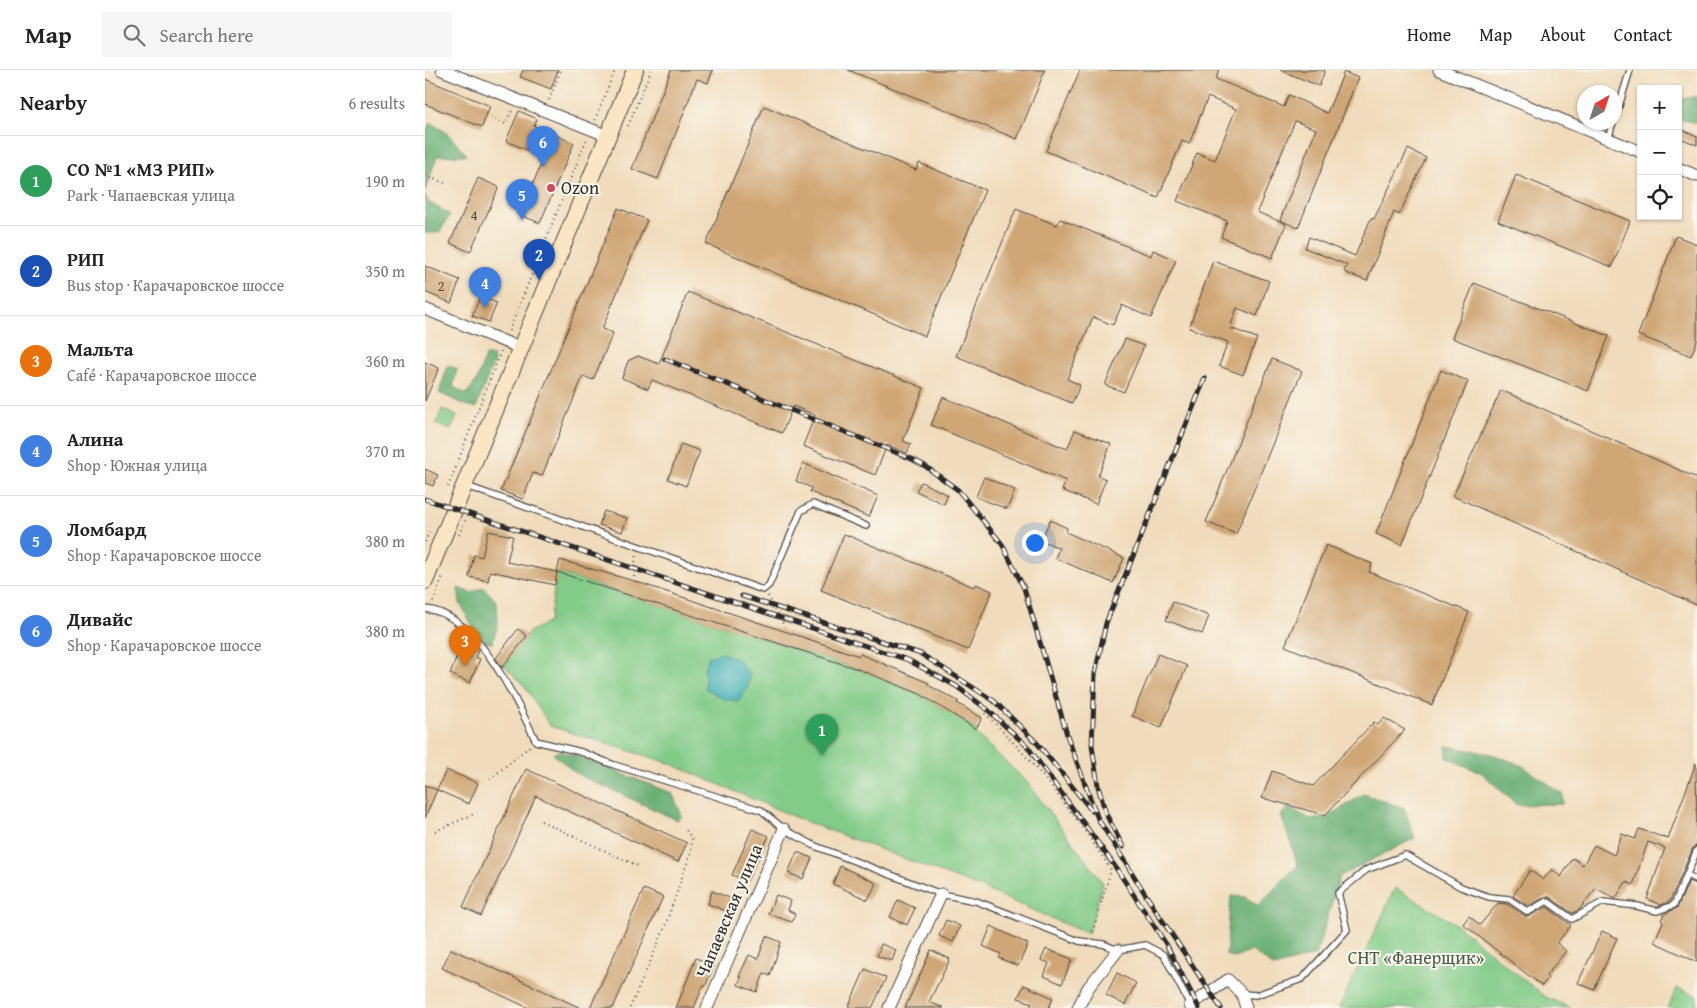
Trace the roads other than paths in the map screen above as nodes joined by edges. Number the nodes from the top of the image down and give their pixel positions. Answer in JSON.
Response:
{"nodes":[{"id":1,"x":442,"y":70,"type":"edge"},
{"id":2,"x":635,"y":70,"type":"edge"},
{"id":3,"x":1439,"y":70,"type":"edge"},
{"id":4,"x":1630,"y":70,"type":"edge"},
{"id":5,"x":1622,"y":96,"type":"edge"},
{"id":6,"x":1611,"y":130,"type":"edge"},
{"id":7,"x":608,"y":136,"type":"junction"},
{"id":8,"x":1608,"y":139,"type":"junction"},
{"id":9,"x":1637,"y":150,"type":"edge"},
{"id":10,"x":1682,"y":170,"type":"edge"},
{"id":11,"x":1697,"y":176,"type":"edge"},
{"id":12,"x":425,"y":309,"type":"edge"},
{"id":13,"x":520,"y":348,"type":"junction"},
{"id":14,"x":456,"y":486,"type":"junction"},
{"id":15,"x":866,"y":526,"type":"dead end"},
{"id":16,"x":425,"y":581,"type":"edge"},
{"id":17,"x":425,"y":609,"type":"edge"},
{"id":18,"x":784,"y":829,"type":"junction"},
{"id":19,"x":1697,"y":850,"type":"edge"},
{"id":20,"x":1687,"y":875,"type":"junction"},
{"id":21,"x":1697,"y":880,"type":"edge"},
{"id":22,"x":941,"y":894,"type":"junction"},
{"id":23,"x":1118,"y":950,"type":"junction"},
{"id":24,"x":1242,"y":994,"type":"junction"},
{"id":25,"x":1191,"y":1007,"type":"edge"},
{"id":26,"x":707,"y":1008,"type":"edge"},
{"id":27,"x":889,"y":1008,"type":"edge"},
{"id":28,"x":1078,"y":1008,"type":"edge"},
{"id":29,"x":1246,"y":1008,"type":"edge"}],
"edges":[{"from":1,"to":7,"type":"street"},
{"from":2,"to":7,"type":"street"},
{"from":3,"to":8,"type":"street"},
{"from":4,"to":5,"type":"lane"},
{"from":6,"to":8,"type":"lane"},
{"from":7,"to":13,"type":"street"},
{"from":8,"to":9,"type":"street"},
{"from":10,"to":11,"type":"street"},
{"from":12,"to":13,"type":"street"},
{"from":13,"to":14,"type":"street"},
{"from":14,"to":15,"type":"lane"},
{"from":14,"to":16,"type":"street"},
{"from":17,"to":18,"type":"lane"},
{"from":18,"to":22,"type":"lane"},
{"from":18,"to":26,"type":"street","name":"Чапаевская улица"},
{"from":19,"to":20,"type":"lane"},
{"from":20,"to":21,"type":"lane"},
{"from":20,"to":24,"type":"lane"},
{"from":22,"to":23,"type":"lane"},
{"from":22,"to":27,"type":"street"},
{"from":23,"to":25,"type":"lane"},
{"from":23,"to":28,"type":"street"},
{"from":24,"to":25,"type":"street"},
{"from":24,"to":29,"type":"street"}]}
